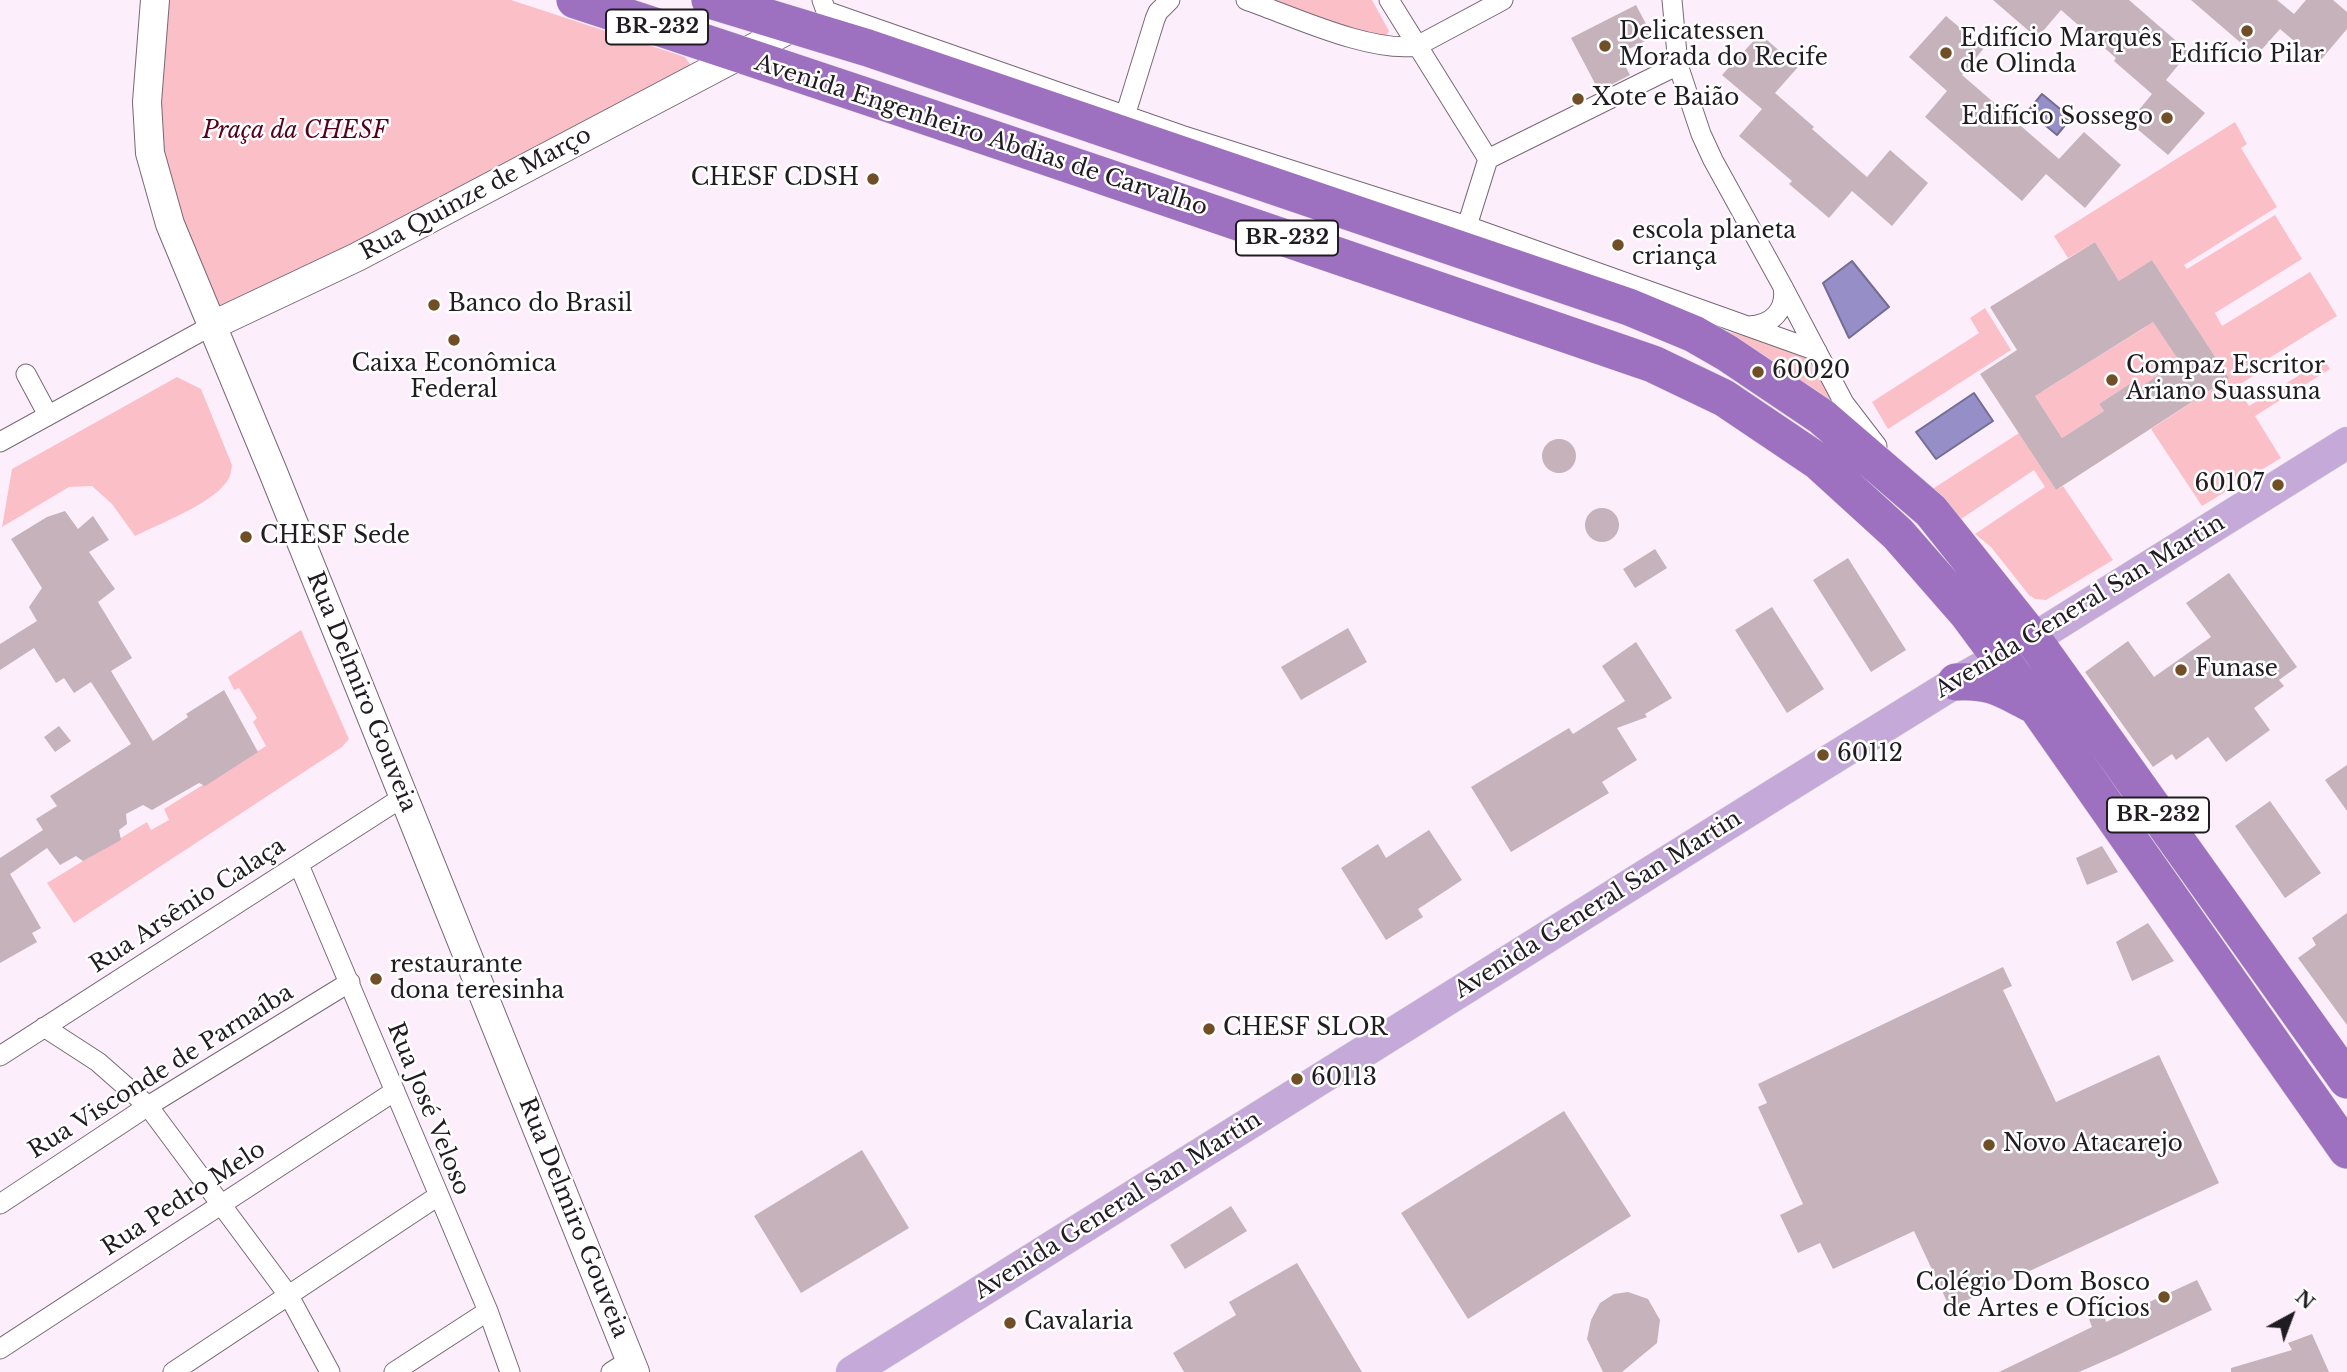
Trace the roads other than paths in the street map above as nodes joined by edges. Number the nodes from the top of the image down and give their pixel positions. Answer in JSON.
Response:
{"nodes":[{"id":1,"x":155,"y":0,"type":"edge"},
{"id":2,"x":576,"y":0,"type":"edge"},
{"id":3,"x":710,"y":0,"type":"edge"},
{"id":4,"x":846,"y":0,"type":"edge"},
{"id":5,"x":1170,"y":0,"type":"edge"},
{"id":6,"x":1246,"y":0,"type":"edge"},
{"id":7,"x":1389,"y":0,"type":"edge"},
{"id":8,"x":1503,"y":0,"type":"edge"},
{"id":9,"x":1672,"y":0,"type":"edge"},
{"id":10,"x":748,"y":12,"type":"junction"},
{"id":11,"x":814,"y":12,"type":"edge"},
{"id":12,"x":1417,"y":46,"type":"junction"},
{"id":13,"x":737,"y":55,"type":"junction"},
{"id":14,"x":1678,"y":65,"type":"junction"},
{"id":15,"x":1125,"y":116,"type":"junction"},
{"id":16,"x":1488,"y":159,"type":"junction"},
{"id":17,"x":1467,"y":226,"type":"junction"},
{"id":18,"x":1783,"y":287,"type":"junction"},
{"id":19,"x":211,"y":326,"type":"junction"},
{"id":20,"x":1749,"y":326,"type":"junction"},
{"id":21,"x":1817,"y":351,"type":"junction"},
{"id":22,"x":26,"y":374,"type":"dead end"},
{"id":23,"x":48,"y":415,"type":"junction"},
{"id":24,"x":1852,"y":429,"type":"junction"},
{"id":25,"x":0,"y":442,"type":"edge"},
{"id":26,"x":2347,"y":443,"type":"edge"},
{"id":27,"x":1819,"y":462,"type":"junction"},
{"id":28,"x":1940,"y":522,"type":"junction"},
{"id":29,"x":1966,"y":613,"type":"junction"},
{"id":30,"x":2027,"y":616,"type":"junction"},
{"id":31,"x":1997,"y":672,"type":"junction"},
{"id":32,"x":1956,"y":682,"type":"junction"},
{"id":33,"x":403,"y":797,"type":"junction"},
{"id":34,"x":299,"y":865,"type":"junction"},
{"id":35,"x":2189,"y":924,"type":"junction"},
{"id":36,"x":2257,"y":953,"type":"junction"},
{"id":37,"x":350,"y":982,"type":"junction"},
{"id":38,"x":44,"y":1027,"type":"junction"},
{"id":39,"x":0,"y":1056,"type":"edge"},
{"id":40,"x":2347,"y":1080,"type":"edge"},
{"id":41,"x":395,"y":1091,"type":"junction"},
{"id":42,"x":148,"y":1106,"type":"junction"},
{"id":43,"x":2347,"y":1150,"type":"edge"},
{"id":44,"x":438,"y":1196,"type":"junction"},
{"id":45,"x":222,"y":1203,"type":"junction"},
{"id":46,"x":0,"y":1204,"type":"edge"},
{"id":47,"x":289,"y":1296,"type":"junction"},
{"id":48,"x":488,"y":1311,"type":"junction"},
{"id":49,"x":0,"y":1349,"type":"edge"},
{"id":50,"x":625,"y":1368,"type":"edge"},
{"id":51,"x":173,"y":1372,"type":"edge"},
{"id":52,"x":330,"y":1372,"type":"edge"},
{"id":53,"x":394,"y":1372,"type":"edge"},
{"id":54,"x":510,"y":1372,"type":"edge"},
{"id":55,"x":852,"y":1372,"type":"edge"}],
"edges":[{"from":1,"to":19,"type":"street","name":"Rua Delmiro Gouveia"},
{"from":2,"to":13,"type":"highway","name":"Avenida Engenheiro Abdias de Carvalho","number":"BR-232"},
{"from":3,"to":10,"type":"highway","name":"Avenida Engenheiro Abdias de Carvalho","number":"BR-232"},
{"from":4,"to":11,"type":"street"},
{"from":5,"to":15,"type":"street"},
{"from":6,"to":12,"type":"street"},
{"from":7,"to":12,"type":"street"},
{"from":8,"to":12,"type":"street"},
{"from":9,"to":14,"type":"street"},
{"from":10,"to":11,"type":"highway","name":"Avenida Engenheiro Abdias de Carvalho","number":"BR-232"},
{"from":10,"to":13,"type":"street"},
{"from":11,"to":13,"type":"street","name":"Rua Quinze de Março"},
{"from":11,"to":15,"type":"street"},
{"from":11,"to":24,"type":"highway","name":"Avenida Engenheiro Abdias de Carvalho","number":"BR-232"},
{"from":12,"to":16,"type":"street"},
{"from":13,"to":19,"type":"street","name":"Rua Quinze de Março"},
{"from":13,"to":27,"type":"highway","name":"Avenida Engenheiro Abdias de Carvalho","number":"BR-232"},
{"from":14,"to":16,"type":"street"},
{"from":14,"to":18,"type":"street"},
{"from":15,"to":17,"type":"street"},
{"from":16,"to":17,"type":"street"},
{"from":17,"to":20,"type":"street"},
{"from":18,"to":20,"type":"street"},
{"from":18,"to":21,"type":"street"},
{"from":19,"to":23,"type":"street"},
{"from":19,"to":33,"type":"street","name":"Rua Delmiro Gouveia"},
{"from":20,"to":21,"type":"street"},
{"from":21,"to":24,"type":"street"},
{"from":22,"to":23,"type":"street"},
{"from":23,"to":25,"type":"street"},
{"from":24,"to":27,"type":"highway"},
{"from":24,"to":28,"type":"highway","name":"Avenida Engenheiro Abdias de Carvalho","number":"BR-232"},
{"from":26,"to":30,"type":"main road","name":"Avenida General San Martin"},
{"from":27,"to":28,"type":"highway"},
{"from":27,"to":29,"type":"highway","name":"Avenida Engenheiro Abdias de Carvalho","number":"BR-232"},
{"from":28,"to":30,"type":"highway","name":"Avenida Engenheiro Abdias de Carvalho","number":"BR-232"},
{"from":29,"to":31,"type":"highway","name":"Avenida Engenheiro Abdias de Carvalho","number":"BR-232"},
{"from":29,"to":32,"type":"highway"},
{"from":30,"to":31,"type":"main road","name":"Avenida General San Martin"},
{"from":30,"to":36,"type":"highway","name":"Avenida Engenheiro Abdias de Carvalho","number":"BR-232"},
{"from":31,"to":32,"type":"highway"},
{"from":31,"to":35,"type":"highway","name":"Avenida Engenheiro Abdias de Carvalho","number":"BR-232"},
{"from":31,"to":35,"type":"highway"},
{"from":32,"to":55,"type":"main road","name":"Avenida General San Martin"},
{"from":33,"to":34,"type":"street","name":"Rua Arsênio Calaça"},
{"from":33,"to":50,"type":"street","name":"Rua Delmiro Gouveia"},
{"from":34,"to":37,"type":"street","name":"Rua José Veloso"},
{"from":34,"to":38,"type":"street","name":"Rua Arsênio Calaça"},
{"from":35,"to":36,"type":"highway"},
{"from":35,"to":43,"type":"highway","name":"Avenida Engenheiro Abdias de Carvalho","number":"BR-232"},
{"from":36,"to":40,"type":"highway","name":"Avenida Engenheiro Abdias de Carvalho","number":"BR-232"},
{"from":37,"to":41,"type":"street","name":"Rua José Veloso"},
{"from":37,"to":42,"type":"street","name":"Rua Visconde de Parnaíba"},
{"from":38,"to":39,"type":"street","name":"Rua Arsênio Calaça"},
{"from":38,"to":42,"type":"street"},
{"from":41,"to":44,"type":"street","name":"Rua José Veloso"},
{"from":41,"to":45,"type":"street","name":"Rua Pedro Melo"},
{"from":42,"to":45,"type":"street"},
{"from":42,"to":46,"type":"street","name":"Rua Visconde de Parnaíba"},
{"from":44,"to":47,"type":"street"},
{"from":44,"to":48,"type":"street","name":"Rua José Veloso"},
{"from":45,"to":47,"type":"street"},
{"from":45,"to":49,"type":"street","name":"Rua Pedro Melo"},
{"from":47,"to":51,"type":"street"},
{"from":47,"to":52,"type":"street"},
{"from":48,"to":53,"type":"street"},
{"from":48,"to":54,"type":"street","name":"Rua José Veloso"}]}
